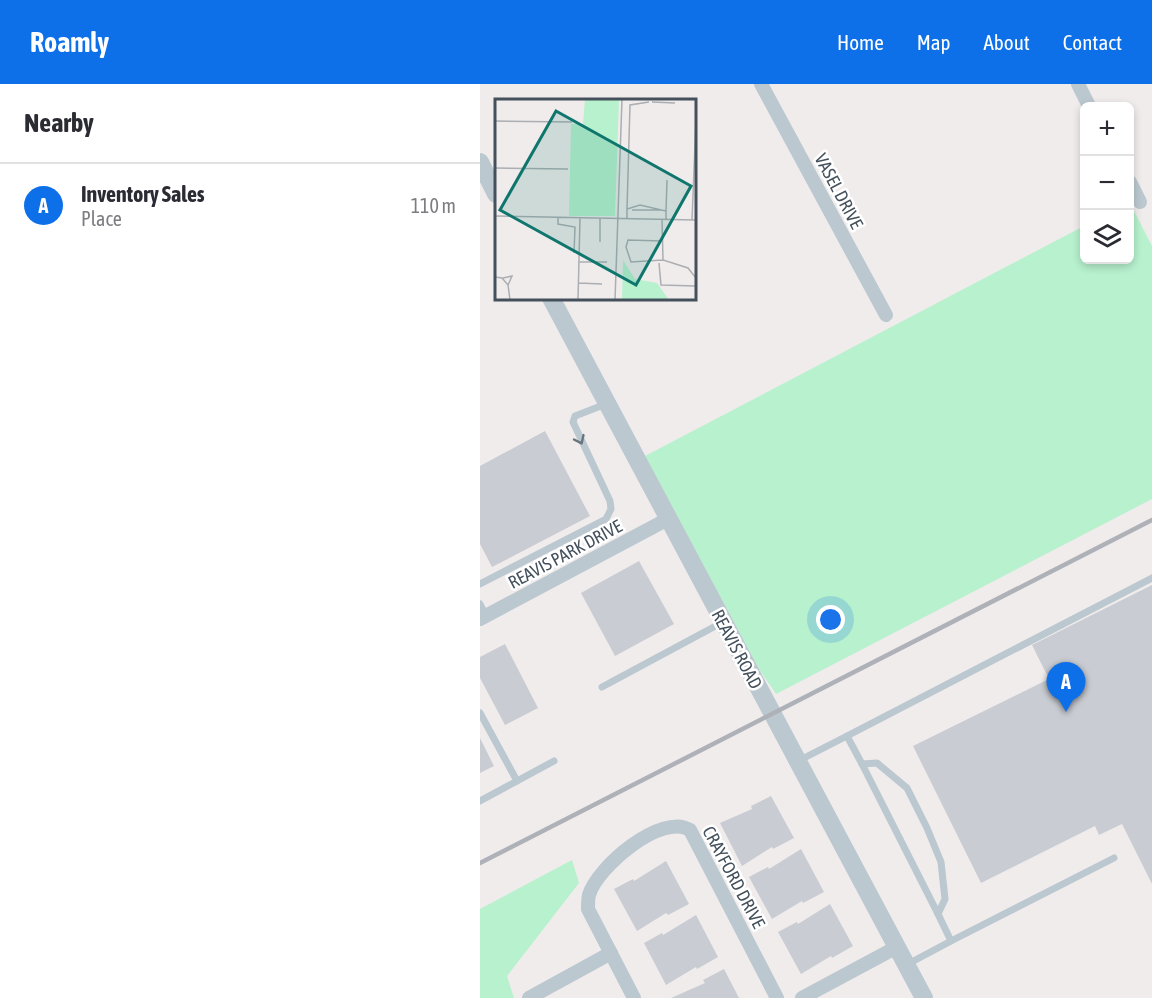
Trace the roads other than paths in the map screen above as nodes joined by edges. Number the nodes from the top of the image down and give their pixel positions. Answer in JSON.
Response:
{"nodes":[{"id":1,"x":761,"y":84,"type":"edge"},
{"id":2,"x":1078,"y":84,"type":"edge"},
{"id":3,"x":1087,"y":102,"type":"edge"},
{"id":4,"x":480,"y":162,"type":"edge"},
{"id":5,"x":1134,"y":190,"type":"edge"},
{"id":6,"x":495,"y":192,"type":"edge"},
{"id":7,"x":1140,"y":202,"type":"dead end"},
{"id":8,"x":552,"y":300,"type":"edge"},
{"id":9,"x":885,"y":315,"type":"dead end"},
{"id":10,"x":606,"y":404,"type":"junction"},
{"id":11,"x":668,"y":519,"type":"junction"},
{"id":12,"x":1152,"y":578,"type":"edge"},
{"id":13,"x":480,"y":584,"type":"edge"},
{"id":14,"x":482,"y":613,"type":"edge"},
{"id":15,"x":723,"y":622,"type":"junction"},
{"id":16,"x":602,"y":687,"type":"dead end"},
{"id":17,"x":480,"y":713,"type":"edge"},
{"id":18,"x":847,"y":736,"type":"junction"},
{"id":19,"x":554,"y":761,"type":"dead end"},
{"id":20,"x":797,"y":762,"type":"junction"},
{"id":21,"x":862,"y":764,"type":"junction"},
{"id":22,"x":517,"y":781,"type":"junction"},
{"id":23,"x":480,"y":801,"type":"edge"},
{"id":24,"x":1114,"y":858,"type":"dead end"},
{"id":25,"x":938,"y":914,"type":"junction"},
{"id":26,"x":951,"y":941,"type":"junction"},
{"id":27,"x":897,"y":947,"type":"junction"},
{"id":28,"x":611,"y":953,"type":"junction"},
{"id":29,"x":906,"y":965,"type":"junction"},
{"id":30,"x":529,"y":998,"type":"edge"},
{"id":31,"x":634,"y":998,"type":"edge"},
{"id":32,"x":777,"y":998,"type":"edge"},
{"id":33,"x":802,"y":998,"type":"edge"},
{"id":34,"x":924,"y":998,"type":"edge"}],
"edges":[{"from":1,"to":9,"type":"street","name":"VASEL DRIVE"},
{"from":2,"to":3,"type":"street"},
{"from":4,"to":6,"type":"street"},
{"from":5,"to":7,"type":"street"},
{"from":8,"to":10,"type":"street","name":"REAVIS ROAD"},
{"from":10,"to":11,"type":"street","name":"REAVIS ROAD"},
{"from":10,"to":13,"type":"lane","one_way":true},
{"from":11,"to":14,"type":"street","name":"REAVIS PARK DRIVE"},
{"from":11,"to":15,"type":"street","name":"REAVIS ROAD"},
{"from":12,"to":18,"type":"lane"},
{"from":15,"to":16,"type":"lane"},
{"from":15,"to":20,"type":"street","name":"REAVIS ROAD"},
{"from":17,"to":22,"type":"lane"},
{"from":18,"to":20,"type":"lane"},
{"from":18,"to":21,"type":"lane"},
{"from":19,"to":22,"type":"lane"},
{"from":20,"to":27,"type":"street","name":"REAVIS ROAD"},
{"from":21,"to":25,"type":"lane"},
{"from":21,"to":25,"type":"lane"},
{"from":22,"to":23,"type":"lane"},
{"from":24,"to":26,"type":"lane"},
{"from":25,"to":26,"type":"lane"},
{"from":26,"to":29,"type":"lane"},
{"from":27,"to":29,"type":"street","name":"REAVIS ROAD"},
{"from":27,"to":33,"type":"street"},
{"from":28,"to":30,"type":"street"},
{"from":28,"to":31,"type":"street","name":"CRAYFORD DRIVE"},
{"from":28,"to":32,"type":"street","name":"CRAYFORD DRIVE"},
{"from":29,"to":34,"type":"street","name":"REAVIS ROAD"}]}
